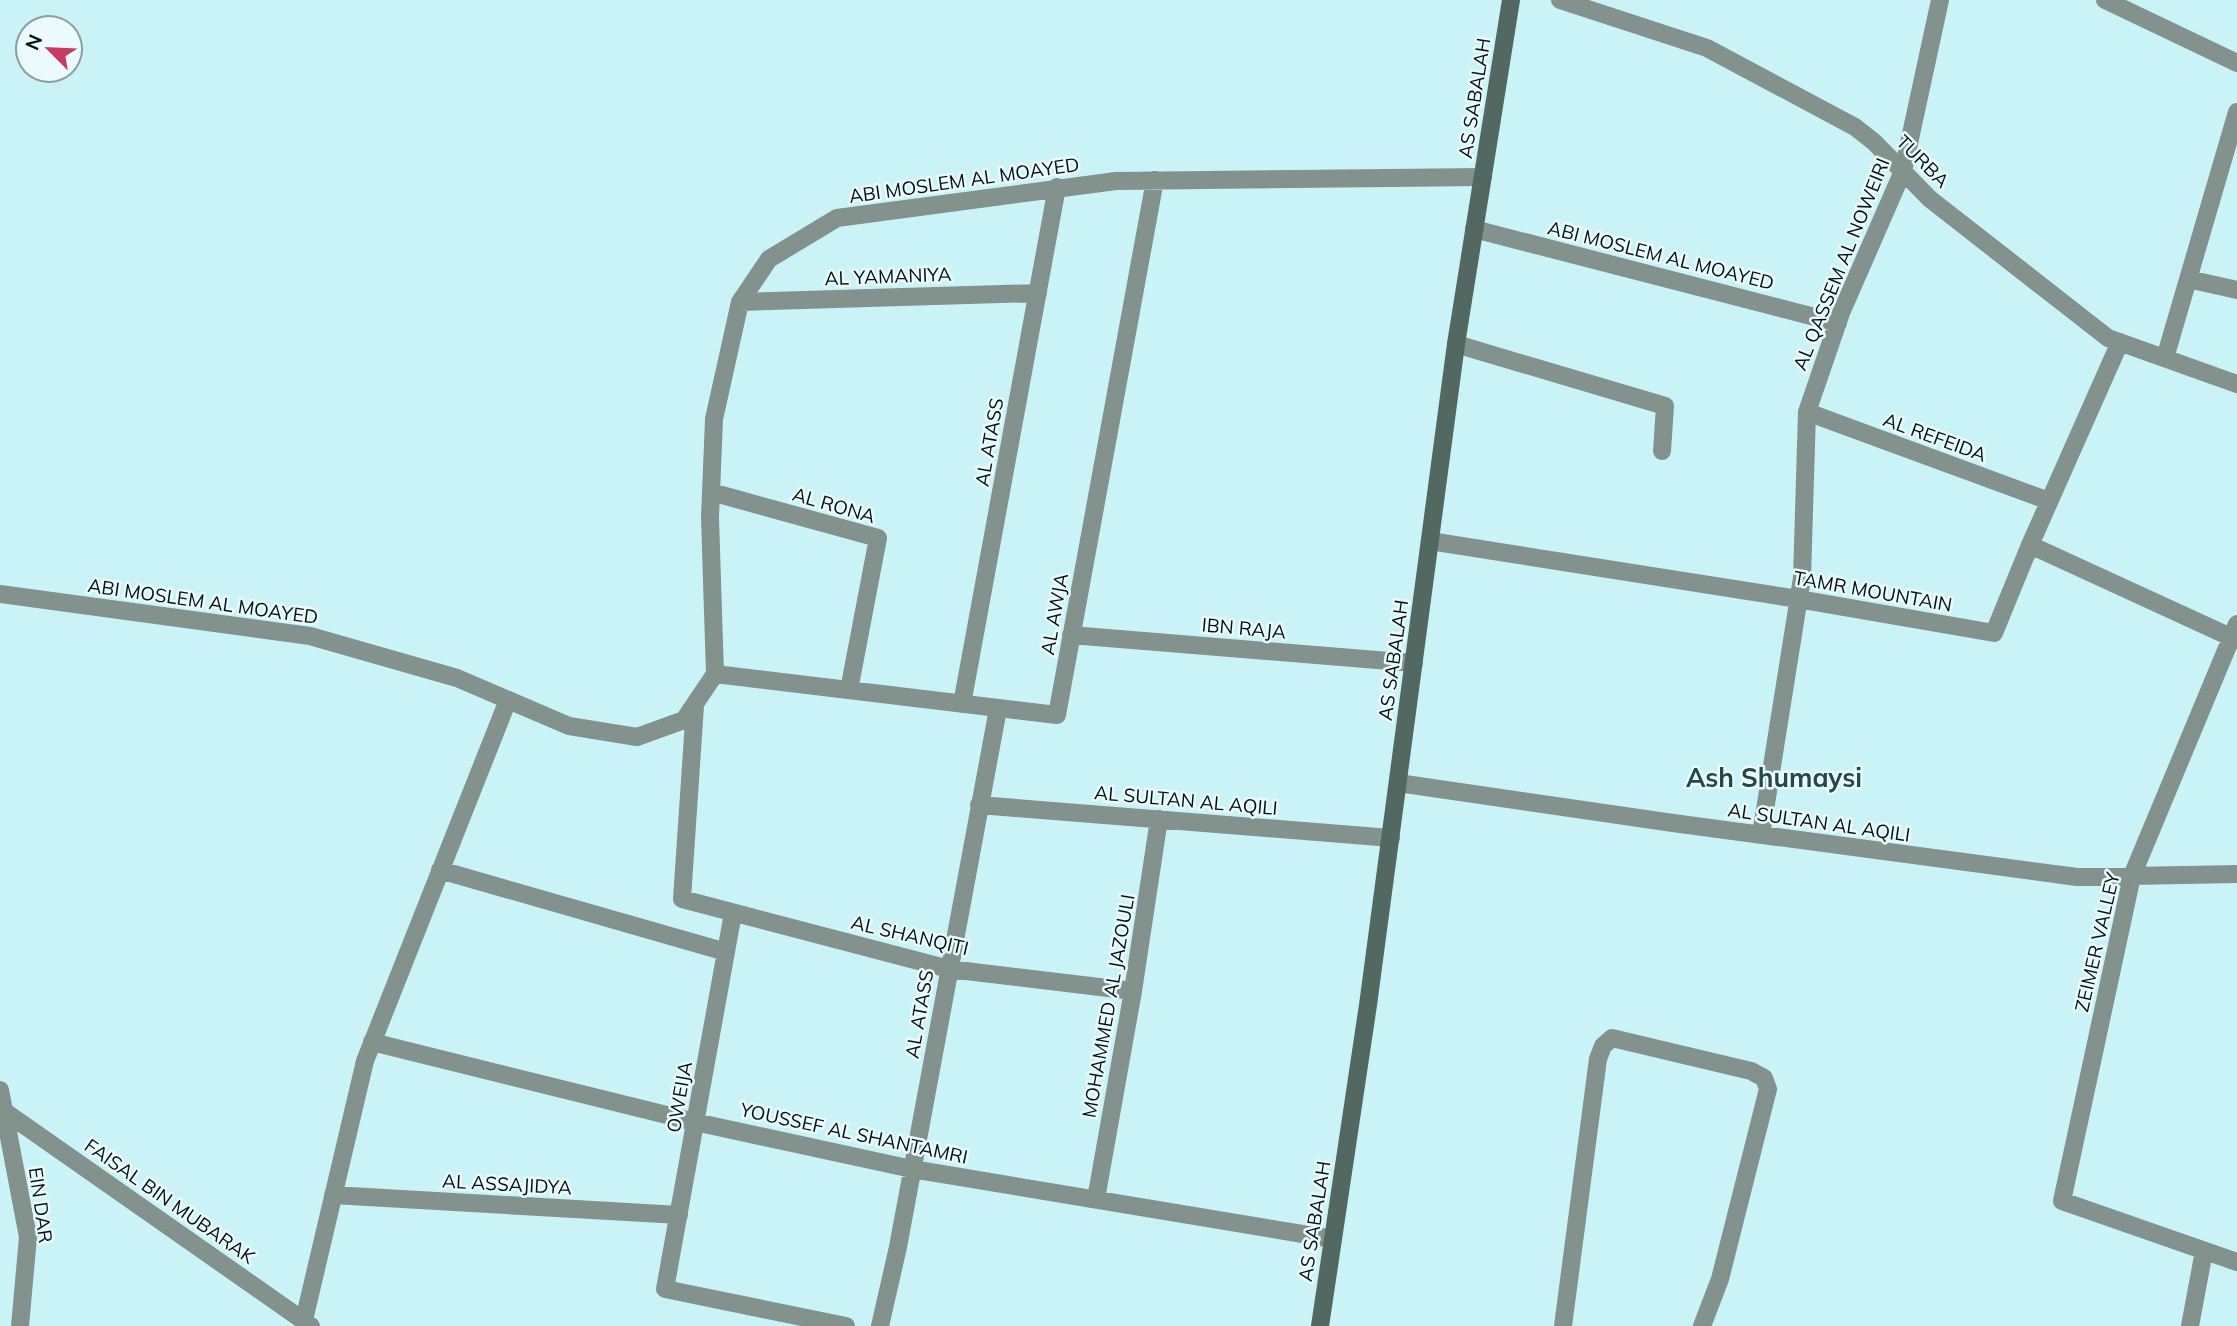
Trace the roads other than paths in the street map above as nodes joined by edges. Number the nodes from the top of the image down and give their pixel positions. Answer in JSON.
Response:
{"nodes":[{"id":1,"x":1503,"y":0,"type":"edge"},
{"id":2,"x":1511,"y":0,"type":"edge"},
{"id":3,"x":1560,"y":0,"type":"edge"},
{"id":4,"x":1940,"y":0,"type":"edge"},
{"id":5,"x":2105,"y":0,"type":"edge"},
{"id":6,"x":1507,"y":24,"type":"junction"},
{"id":7,"x":2237,"y":63,"type":"edge"},
{"id":8,"x":2237,"y":112,"type":"edge"},
{"id":9,"x":1903,"y":172,"type":"junction"},
{"id":10,"x":1483,"y":177,"type":"junction"},
{"id":11,"x":1154,"y":180,"type":"junction"},
{"id":12,"x":1057,"y":187,"type":"junction"},
{"id":13,"x":1474,"y":229,"type":"junction"},
{"id":14,"x":2188,"y":279,"type":"junction"},
{"id":15,"x":2237,"y":290,"type":"edge"},
{"id":16,"x":1038,"y":293,"type":"junction"},
{"id":17,"x":740,"y":302,"type":"junction"},
{"id":18,"x":1838,"y":323,"type":"junction"},
{"id":19,"x":2120,"y":342,"type":"junction"},
{"id":20,"x":1456,"y":344,"type":"junction"},
{"id":21,"x":2165,"y":358,"type":"junction"},
{"id":22,"x":2237,"y":384,"type":"edge"},
{"id":23,"x":1807,"y":412,"type":"junction"},
{"id":24,"x":1662,"y":451,"type":"dead end"},
{"id":25,"x":711,"y":492,"type":"junction"},
{"id":26,"x":2049,"y":501,"type":"junction"},
{"id":27,"x":1430,"y":541,"type":"junction"},
{"id":28,"x":2030,"y":545,"type":"junction"},
{"id":29,"x":0,"y":594,"type":"edge"},
{"id":30,"x":1798,"y":599,"type":"junction"},
{"id":31,"x":2235,"y":634,"type":"edge"},
{"id":32,"x":1072,"y":635,"type":"junction"},
{"id":33,"x":1413,"y":663,"type":"junction"},
{"id":34,"x":715,"y":674,"type":"junction"},
{"id":35,"x":849,"y":690,"type":"junction"},
{"id":36,"x":508,"y":700,"type":"junction"},
{"id":37,"x":695,"y":703,"type":"junction"},
{"id":38,"x":962,"y":704,"type":"junction"},
{"id":39,"x":998,"y":709,"type":"junction"},
{"id":40,"x":1398,"y":783,"type":"junction"},
{"id":41,"x":979,"y":805,"type":"junction"},
{"id":42,"x":1159,"y":819,"type":"junction"},
{"id":43,"x":1761,"y":835,"type":"junction"},
{"id":44,"x":1391,"y":838,"type":"junction"},
{"id":45,"x":440,"y":870,"type":"junction"},
{"id":46,"x":2237,"y":874,"type":"edge"},
{"id":47,"x":2132,"y":876,"type":"junction"},
{"id":48,"x":733,"y":913,"type":"junction"},
{"id":49,"x":726,"y":952,"type":"junction"},
{"id":50,"x":949,"y":969,"type":"junction"},
{"id":51,"x":1133,"y":991,"type":"junction"},
{"id":52,"x":372,"y":1042,"type":"junction"},
{"id":53,"x":0,"y":1090,"type":"edge"},
{"id":54,"x":4,"y":1111,"type":"junction"},
{"id":55,"x":695,"y":1122,"type":"junction"},
{"id":56,"x":912,"y":1169,"type":"junction"},
{"id":57,"x":333,"y":1195,"type":"junction"},
{"id":58,"x":1096,"y":1199,"type":"junction"},
{"id":59,"x":679,"y":1215,"type":"junction"},
{"id":60,"x":1333,"y":1239,"type":"junction"},
{"id":61,"x":2204,"y":1251,"type":"junction"},
{"id":62,"x":2237,"y":1262,"type":"edge"},
{"id":63,"x":802,"y":1322,"type":"edge"},
{"id":64,"x":307,"y":1323,"type":"edge"},
{"id":65,"x":20,"y":1326,"type":"edge"},
{"id":66,"x":846,"y":1326,"type":"edge"},
{"id":67,"x":880,"y":1326,"type":"edge"},
{"id":68,"x":1320,"y":1326,"type":"edge"},
{"id":69,"x":1563,"y":1326,"type":"edge"},
{"id":70,"x":1703,"y":1326,"type":"edge"},
{"id":71,"x":2190,"y":1326,"type":"edge"}],
"edges":[{"from":1,"to":6,"type":"street"},
{"from":2,"to":6,"type":"main road","name":"AS SABALAH"},
{"from":3,"to":9,"type":"street","name":"TURBA"},
{"from":4,"to":9,"type":"street","name":"AL QASSEM AL NOWEIRI"},
{"from":5,"to":7,"type":"street"},
{"from":6,"to":10,"type":"main road","name":"AS SABALAH"},
{"from":8,"to":14,"type":"street"},
{"from":9,"to":18,"type":"street","name":"AL QASSEM AL NOWEIRI"},
{"from":9,"to":19,"type":"street","name":"TURBA"},
{"from":10,"to":11,"type":"street","name":"ABI MOSLEM AL MOAYED"},
{"from":10,"to":13,"type":"main road","name":"AS SABALAH"},
{"from":11,"to":12,"type":"street","name":"ABI MOSLEM AL MOAYED"},
{"from":11,"to":32,"type":"street","name":"AL AWJA"},
{"from":12,"to":16,"type":"street","name":"AL ATASS"},
{"from":12,"to":17,"type":"street","name":"ABI MOSLEM AL MOAYED"},
{"from":13,"to":18,"type":"street","name":"ABI MOSLEM AL MOAYED"},
{"from":13,"to":20,"type":"main road","name":"AS SABALAH"},
{"from":14,"to":15,"type":"street"},
{"from":14,"to":21,"type":"street"},
{"from":16,"to":17,"type":"street","name":"AL YAMANIYA"},
{"from":16,"to":38,"type":"street","name":"AL ATASS"},
{"from":17,"to":25,"type":"street","name":"ABI MOSLEM AL MOAYED"},
{"from":18,"to":23,"type":"street","name":"AL QASSEM AL NOWEIRI"},
{"from":19,"to":21,"type":"street","name":"TURBA"},
{"from":19,"to":26,"type":"street","name":"TAMR MOUNTAIN"},
{"from":20,"to":24,"type":"street"},
{"from":20,"to":27,"type":"main road","name":"AS SABALAH"},
{"from":21,"to":22,"type":"street","name":"TURBA"},
{"from":23,"to":26,"type":"street","name":"AL REFEIDA"},
{"from":23,"to":30,"type":"street","name":"AL QASSEM AL NOWEIRI"},
{"from":25,"to":34,"type":"street","name":"ABI MOSLEM AL MOAYED"},
{"from":25,"to":35,"type":"street","name":"AL RONA"},
{"from":26,"to":28,"type":"street","name":"TAMR MOUNTAIN"},
{"from":27,"to":30,"type":"street","name":"TAMR MOUNTAIN"},
{"from":27,"to":33,"type":"main road","name":"AS SABALAH"},
{"from":28,"to":30,"type":"street","name":"TAMR MOUNTAIN"},
{"from":28,"to":31,"type":"street"},
{"from":29,"to":36,"type":"street","name":"ABI MOSLEM AL MOAYED"},
{"from":30,"to":43,"type":"street","name":"AL QASSEM AL NOWEIRI"},
{"from":31,"to":47,"type":"street","name":"ZEIMER VALLEY"},
{"from":32,"to":33,"type":"street","name":"IBN RAJA"},
{"from":32,"to":39,"type":"street","name":"AL AWJA"},
{"from":33,"to":40,"type":"main road","name":"AS SABALAH"},
{"from":34,"to":35,"type":"street","name":"AL AWJA"},
{"from":34,"to":37,"type":"street","name":"ABI MOSLEM AL MOAYED"},
{"from":35,"to":38,"type":"street","name":"AL AWJA"},
{"from":36,"to":37,"type":"street","name":"ABI MOSLEM AL MOAYED"},
{"from":36,"to":45,"type":"street"},
{"from":37,"to":48,"type":"street","name":"AL SHANQITI"},
{"from":38,"to":39,"type":"street","name":"AL AWJA"},
{"from":39,"to":41,"type":"street","name":"AL ATASS"},
{"from":40,"to":43,"type":"street","name":"AL SULTAN AL AQILI"},
{"from":40,"to":44,"type":"main road","name":"AS SABALAH"},
{"from":41,"to":42,"type":"street","name":"AL SULTAN AL AQILI"},
{"from":41,"to":50,"type":"street","name":"AL ATASS"},
{"from":42,"to":44,"type":"street","name":"AL SULTAN AL AQILI"},
{"from":42,"to":51,"type":"street","name":"MOHAMMED AL JAZOULI"},
{"from":43,"to":47,"type":"street","name":"AL SULTAN AL AQILI"},
{"from":44,"to":60,"type":"main road","name":"AS SABALAH"},
{"from":45,"to":49,"type":"street"},
{"from":45,"to":52,"type":"street"},
{"from":46,"to":47,"type":"street","name":"AL SULTAN AL AQILI"},
{"from":47,"to":61,"type":"street","name":"ZEIMER VALLEY"},
{"from":48,"to":49,"type":"street","name":"OWEIJA"},
{"from":48,"to":50,"type":"street","name":"AL SHANQITI"},
{"from":49,"to":55,"type":"street","name":"OWEIJA"},
{"from":50,"to":51,"type":"street","name":"AL SHANQITI"},
{"from":50,"to":56,"type":"street","name":"AL ATASS"},
{"from":51,"to":58,"type":"street","name":"MOHAMMED AL JAZOULI"},
{"from":52,"to":55,"type":"street","name":"YOUSSEF AL SHANTAMRI"},
{"from":52,"to":57,"type":"street"},
{"from":53,"to":54,"type":"street","name":"EIN DAR"},
{"from":54,"to":64,"type":"street","name":"FAISAL BIN MUBARAK"},
{"from":54,"to":65,"type":"street","name":"EIN DAR"},
{"from":55,"to":56,"type":"street","name":"YOUSSEF AL SHANTAMRI"},
{"from":55,"to":59,"type":"street","name":"OWEIJA"},
{"from":56,"to":58,"type":"street","name":"YOUSSEF AL SHANTAMRI"},
{"from":56,"to":67,"type":"street","name":"AL ATASS"},
{"from":57,"to":59,"type":"street","name":"AL ASSAJIDYA"},
{"from":57,"to":64,"type":"street"},
{"from":58,"to":60,"type":"street","name":"YOUSSEF AL SHANTAMRI"},
{"from":59,"to":63,"type":"street","name":"OWEIJA"},
{"from":60,"to":68,"type":"main road","name":"AS SABALAH"},
{"from":61,"to":62,"type":"street"},
{"from":61,"to":71,"type":"street"},
{"from":63,"to":66,"type":"street"},
{"from":69,"to":70,"type":"street"}]}
